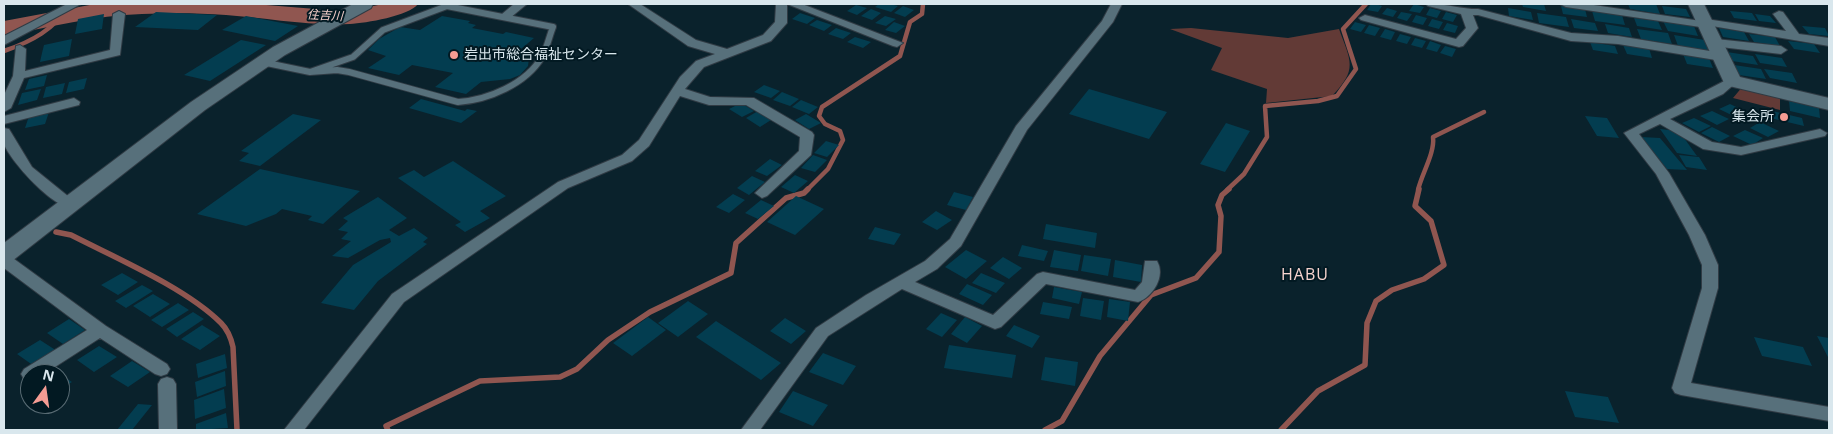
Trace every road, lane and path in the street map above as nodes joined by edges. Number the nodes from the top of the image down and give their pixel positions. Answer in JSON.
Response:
{"nodes":[{"id":1,"x":75,"y":4,"type":"edge"},
{"id":2,"x":365,"y":4,"type":"edge"},
{"id":3,"x":520,"y":4,"type":"edge"},
{"id":4,"x":633,"y":4,"type":"edge"},
{"id":5,"x":782,"y":4,"type":"edge"},
{"id":6,"x":792,"y":4,"type":"edge"},
{"id":7,"x":1116,"y":4,"type":"edge"},
{"id":8,"x":1432,"y":4,"type":"edge"},
{"id":9,"x":1566,"y":4,"type":"edge"},
{"id":10,"x":1696,"y":4,"type":"edge"},
{"id":11,"x":1473,"y":9,"type":"edge"},
{"id":12,"x":120,"y":14,"type":"dead end"},
{"id":13,"x":1779,"y":14,"type":"dead end"},
{"id":14,"x":506,"y":16,"type":"junction"},
{"id":15,"x":1365,"y":18,"type":"dead end"},
{"id":16,"x":1706,"y":24,"type":"junction"},
{"id":17,"x":1795,"y":36,"type":"junction"},
{"id":18,"x":4,"y":41,"type":"edge"},
{"id":19,"x":1829,"y":42,"type":"edge"},
{"id":20,"x":897,"y":43,"type":"dead end"},
{"id":21,"x":20,"y":49,"type":"dead end"},
{"id":22,"x":1719,"y":50,"type":"junction"},
{"id":23,"x":1781,"y":50,"type":"dead end"},
{"id":24,"x":726,"y":53,"type":"junction"},
{"id":25,"x":262,"y":62,"type":"junction"},
{"id":26,"x":310,"y":72,"type":"junction"},
{"id":27,"x":19,"y":76,"type":"junction"},
{"id":28,"x":1732,"y":81,"type":"junction"},
{"id":29,"x":679,"y":91,"type":"junction"},
{"id":30,"x":74,"y":102,"type":"dead end"},
{"id":31,"x":1829,"y":104,"type":"edge"},
{"id":32,"x":4,"y":108,"type":"edge"},
{"id":33,"x":1660,"y":119,"type":"junction"},
{"id":34,"x":4,"y":120,"type":"edge"},
{"id":35,"x":4,"y":132,"type":"edge"},
{"id":36,"x":1820,"y":133,"type":"dead end"},
{"id":37,"x":762,"y":194,"type":"dead end"},
{"id":38,"x":70,"y":204,"type":"junction"},
{"id":39,"x":4,"y":255,"type":"edge"},
{"id":40,"x":4,"y":260,"type":"edge"},
{"id":41,"x":1151,"y":265,"type":"dead end"},
{"id":42,"x":901,"y":282,"type":"junction"},
{"id":43,"x":100,"y":330,"type":"junction"},
{"id":44,"x":46,"y":364,"type":"edge"},
{"id":45,"x":1829,"y":414,"type":"edge"},
{"id":46,"x":168,"y":430,"type":"edge"},
{"id":47,"x":293,"y":430,"type":"edge"},
{"id":48,"x":750,"y":430,"type":"edge"}],
"edges":[{"from":1,"to":18,"type":"street"},
{"from":2,"to":25,"type":"street"},
{"from":3,"to":14,"type":"street"},
{"from":4,"to":24,"type":"street"},
{"from":5,"to":24,"type":"street"},
{"from":6,"to":20,"type":"street"},
{"from":7,"to":42,"type":"street"},
{"from":8,"to":11,"type":"street"},
{"from":9,"to":16,"type":"street"},
{"from":10,"to":16,"type":"street"},
{"from":11,"to":15,"type":"street"},
{"from":11,"to":22,"type":"street"},
{"from":12,"to":27,"type":"street"},
{"from":13,"to":17,"type":"street"},
{"from":14,"to":26,"type":"lane"},
{"from":14,"to":26,"type":"lane"},
{"from":16,"to":17,"type":"street"},
{"from":16,"to":22,"type":"street"},
{"from":17,"to":19,"type":"street"},
{"from":21,"to":27,"type":"street"},
{"from":22,"to":23,"type":"street"},
{"from":22,"to":28,"type":"street"},
{"from":24,"to":29,"type":"street"},
{"from":25,"to":26,"type":"lane"},
{"from":25,"to":38,"type":"street"},
{"from":27,"to":32,"type":"street"},
{"from":28,"to":31,"type":"street"},
{"from":28,"to":33,"type":"street"},
{"from":29,"to":37,"type":"street"},
{"from":29,"to":47,"type":"street"},
{"from":30,"to":34,"type":"street"},
{"from":33,"to":36,"type":"street"},
{"from":33,"to":45,"type":"street"},
{"from":35,"to":38,"type":"street"},
{"from":38,"to":39,"type":"street"},
{"from":40,"to":43,"type":"street"},
{"from":41,"to":42,"type":"street"},
{"from":42,"to":48,"type":"street"},
{"from":43,"to":44,"type":"street"},
{"from":43,"to":46,"type":"street"}]}
